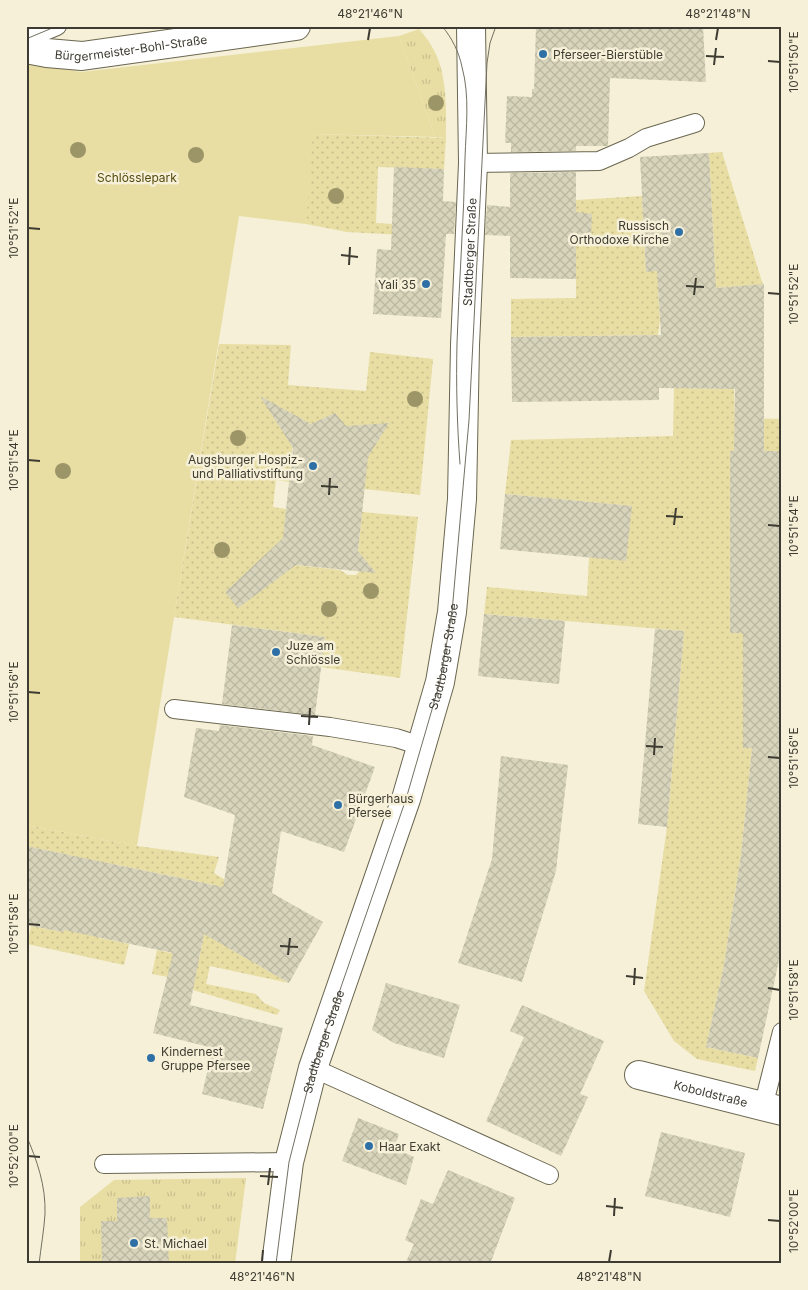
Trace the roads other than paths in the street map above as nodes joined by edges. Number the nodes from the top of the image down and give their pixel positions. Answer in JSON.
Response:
{"nodes":[{"id":1,"x":57,"y":26,"type":"edge"},
{"id":2,"x":296,"y":26,"type":"edge"},
{"id":3,"x":471,"y":26,"type":"edge"},
{"id":4,"x":26,"y":39,"type":"edge"},
{"id":5,"x":26,"y":49,"type":"edge"},
{"id":6,"x":695,"y":123,"type":"dead end"},
{"id":7,"x":473,"y":163,"type":"junction"},
{"id":8,"x":174,"y":709,"type":"dead end"},
{"id":9,"x":421,"y":746,"type":"junction"},
{"id":10,"x":782,"y":1032,"type":"edge"},
{"id":11,"x":312,"y":1068,"type":"junction"},
{"id":12,"x":639,"y":1075,"type":"dead end"},
{"id":13,"x":772,"y":1109,"type":"edge"},
{"id":14,"x":289,"y":1162,"type":"junction"},
{"id":15,"x":104,"y":1164,"type":"dead end"},
{"id":16,"x":549,"y":1175,"type":"dead end"},
{"id":17,"x":276,"y":1264,"type":"edge"}],
"edges":[{"from":1,"to":4,"type":"lane"},
{"from":2,"to":5,"type":"street","name":"Bürgermeister-Bohl-Straße"},
{"from":3,"to":7,"type":"street","name":"Stadtberger Straße"},
{"from":6,"to":7,"type":"lane"},
{"from":7,"to":9,"type":"street","name":"Stadtberger Straße"},
{"from":8,"to":9,"type":"lane"},
{"from":9,"to":11,"type":"street","name":"Stadtberger Straße"},
{"from":10,"to":13,"type":"lane"},
{"from":11,"to":14,"type":"street","name":"Stadtberger Straße"},
{"from":11,"to":16,"type":"lane"},
{"from":12,"to":13,"type":"street","name":"Koboldstraße"},
{"from":14,"to":15,"type":"lane"},
{"from":14,"to":17,"type":"street","name":"Stadtberger Straße"}]}
